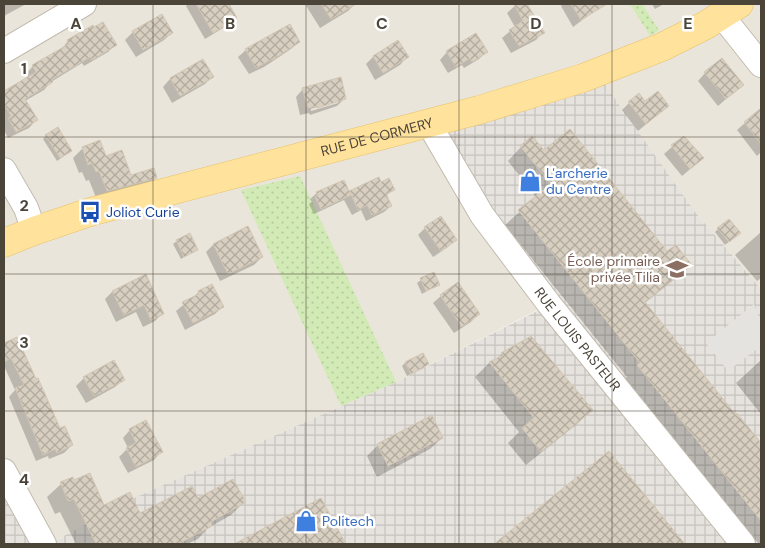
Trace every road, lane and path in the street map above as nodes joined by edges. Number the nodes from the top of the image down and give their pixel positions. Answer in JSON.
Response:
{"nodes":[{"id":1,"x":84,"y":4,"type":"edge"},
{"id":2,"x":730,"y":10,"type":"edge"},
{"id":3,"x":4,"y":51,"type":"edge"},
{"id":4,"x":761,"y":65,"type":"edge"},
{"id":5,"x":429,"y":124,"type":"junction"},
{"id":6,"x":4,"y":170,"type":"edge"},
{"id":7,"x":34,"y":231,"type":"junction"},
{"id":8,"x":4,"y":243,"type":"edge"},
{"id":9,"x":4,"y":471,"type":"edge"},
{"id":10,"x":44,"y":544,"type":"edge"},
{"id":11,"x":743,"y":544,"type":"edge"}],
"edges":[{"from":1,"to":3,"type":"street"},
{"from":2,"to":4,"type":"street"},
{"from":2,"to":5,"type":"main road","name":"RUE DE CORMERY"},
{"from":5,"to":7,"type":"main road","name":"RUE DE CORMERY"},
{"from":5,"to":11,"type":"street","name":"RUE LOUIS PASTEUR"},
{"from":6,"to":7,"type":"street"},
{"from":7,"to":8,"type":"main road","name":"RUE DE CORMERY"},
{"from":9,"to":10,"type":"street"}]}
